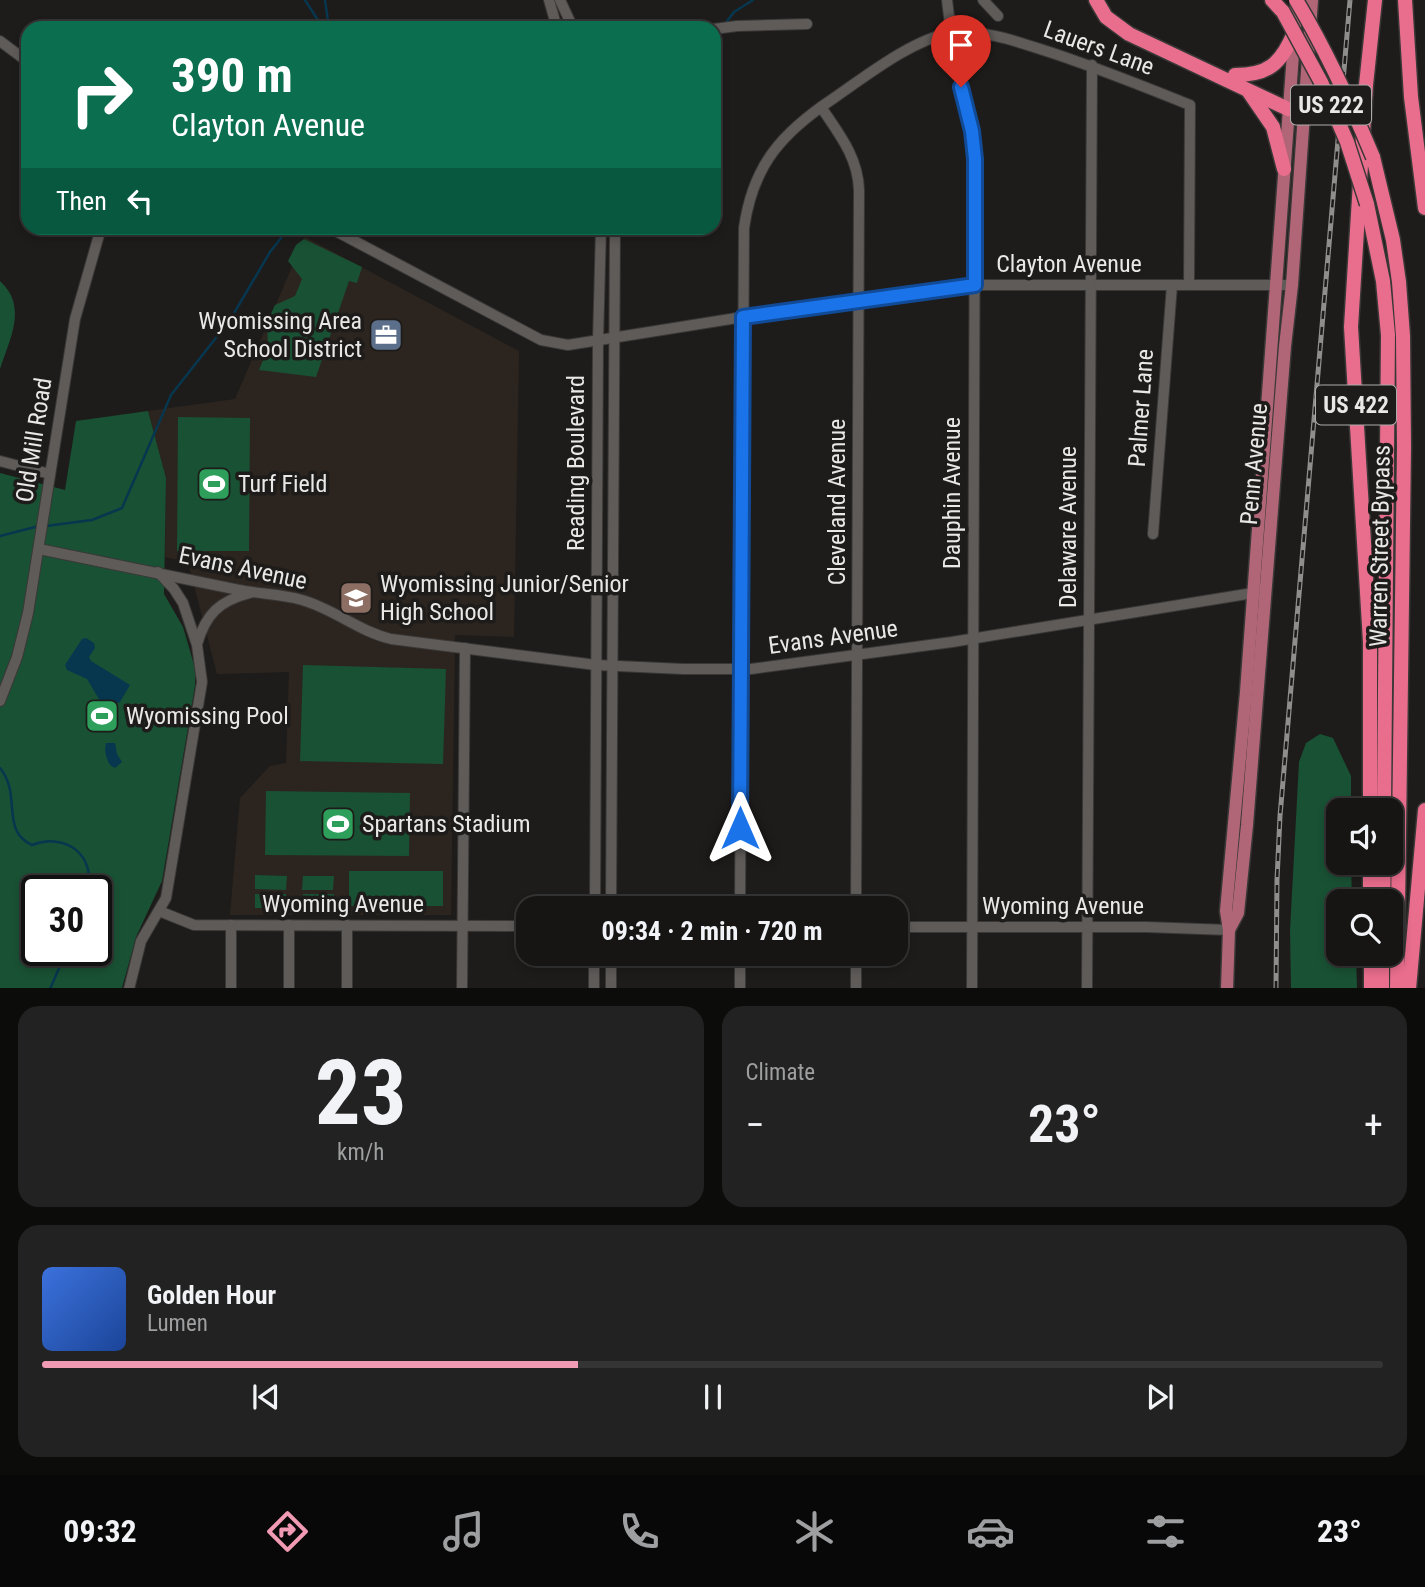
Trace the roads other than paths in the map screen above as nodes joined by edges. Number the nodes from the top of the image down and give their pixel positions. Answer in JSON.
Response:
{"nodes":[{"id":1,"x":549,"y":0,"type":"edge"},
{"id":2,"x":561,"y":0,"type":"edge"},
{"id":3,"x":947,"y":0,"type":"edge"},
{"id":4,"x":983,"y":0,"type":"edge"},
{"id":5,"x":1096,"y":0,"type":"edge"},
{"id":6,"x":1105,"y":0,"type":"edge"},
{"id":7,"x":1296,"y":0,"type":"edge"},
{"id":8,"x":1312,"y":0,"type":"edge"},
{"id":9,"x":1375,"y":0,"type":"edge"},
{"id":10,"x":1405,"y":0,"type":"edge"},
{"id":11,"x":1277,"y":4,"type":"edge"},
{"id":12,"x":998,"y":16,"type":"dead end"},
{"id":13,"x":555,"y":21,"type":"edge"},
{"id":14,"x":570,"y":21,"type":"edge"},
{"id":15,"x":807,"y":24,"type":"dead end"},
{"id":16,"x":721,"y":28,"type":"edge"},
{"id":17,"x":951,"y":33,"type":"junction"},
{"id":18,"x":1294,"y":33,"type":"junction"},
{"id":19,"x":0,"y":41,"type":"edge"},
{"id":20,"x":21,"y":57,"type":"edge"},
{"id":21,"x":1092,"y":65,"type":"junction"},
{"id":22,"x":1235,"y":75,"type":"junction"},
{"id":23,"x":1245,"y":89,"type":"junction"},
{"id":24,"x":1288,"y":105,"type":"junction"},
{"id":25,"x":821,"y":107,"type":"junction"},
{"id":26,"x":1304,"y":111,"type":"junction"},
{"id":27,"x":1284,"y":169,"type":"junction"},
{"id":28,"x":1425,"y":208,"type":"edge"},
{"id":29,"x":99,"y":235,"type":"edge"},
{"id":30,"x":343,"y":235,"type":"edge"},
{"id":31,"x":601,"y":235,"type":"edge"},
{"id":32,"x":615,"y":235,"type":"edge"},
{"id":33,"x":1090,"y":284,"type":"junction"},
{"id":34,"x":1277,"y":284,"type":"junction"},
{"id":35,"x":975,"y":285,"type":"junction"},
{"id":36,"x":1172,"y":285,"type":"junction"},
{"id":37,"x":1189,"y":285,"type":"junction"},
{"id":38,"x":1292,"y":285,"type":"junction"},
{"id":39,"x":859,"y":301,"type":"junction"},
{"id":40,"x":743,"y":317,"type":"junction"},
{"id":41,"x":615,"y":336,"type":"junction"},
{"id":42,"x":598,"y":341,"type":"junction"},
{"id":43,"x":0,"y":461,"type":"edge"},
{"id":44,"x":50,"y":474,"type":"junction"},
{"id":45,"x":1153,"y":534,"type":"dead end"},
{"id":46,"x":39,"y":549,"type":"junction"},
{"id":47,"x":158,"y":572,"type":"junction"},
{"id":48,"x":252,"y":592,"type":"junction"},
{"id":49,"x":1259,"y":592,"type":"junction"},
{"id":50,"x":1089,"y":620,"type":"junction"},
{"id":51,"x":973,"y":638,"type":"junction"},
{"id":52,"x":197,"y":645,"type":"junction"},
{"id":53,"x":465,"y":648,"type":"junction"},
{"id":54,"x":857,"y":654,"type":"junction"},
{"id":55,"x":596,"y":665,"type":"junction"},
{"id":56,"x":611,"y":666,"type":"junction"},
{"id":57,"x":741,"y":669,"type":"junction"},
{"id":58,"x":0,"y":701,"type":"edge"},
{"id":59,"x":1370,"y":798,"type":"edge"},
{"id":60,"x":1384,"y":798,"type":"edge"},
{"id":61,"x":1425,"y":810,"type":"edge"},
{"id":62,"x":595,"y":896,"type":"edge"},
{"id":63,"x":611,"y":896,"type":"edge"},
{"id":64,"x":740,"y":896,"type":"edge"},
{"id":65,"x":856,"y":896,"type":"edge"},
{"id":66,"x":159,"y":911,"type":"junction"},
{"id":67,"x":231,"y":925,"type":"junction"},
{"id":68,"x":289,"y":925,"type":"junction"},
{"id":69,"x":347,"y":925,"type":"junction"},
{"id":70,"x":463,"y":925,"type":"junction"},
{"id":71,"x":516,"y":926,"type":"edge"},
{"id":72,"x":908,"y":927,"type":"edge"},
{"id":73,"x":972,"y":927,"type":"junction"},
{"id":74,"x":1088,"y":927,"type":"junction"},
{"id":75,"x":1229,"y":930,"type":"junction"},
{"id":76,"x":594,"y":966,"type":"edge"},
{"id":77,"x":611,"y":966,"type":"edge"},
{"id":78,"x":740,"y":966,"type":"edge"},
{"id":79,"x":856,"y":966,"type":"edge"},
{"id":80,"x":1371,"y":966,"type":"edge"},
{"id":81,"x":1382,"y":966,"type":"edge"},
{"id":82,"x":129,"y":988,"type":"edge"},
{"id":83,"x":231,"y":988,"type":"edge"},
{"id":84,"x":289,"y":988,"type":"edge"},
{"id":85,"x":347,"y":988,"type":"edge"},
{"id":86,"x":463,"y":988,"type":"edge"},
{"id":87,"x":594,"y":988,"type":"edge"},
{"id":88,"x":611,"y":988,"type":"edge"},
{"id":89,"x":740,"y":988,"type":"edge"},
{"id":90,"x":856,"y":988,"type":"edge"},
{"id":91,"x":972,"y":988,"type":"edge"},
{"id":92,"x":1087,"y":988,"type":"edge"},
{"id":93,"x":1227,"y":988,"type":"edge"},
{"id":94,"x":1371,"y":988,"type":"edge"},
{"id":95,"x":1382,"y":988,"type":"edge"},
{"id":96,"x":1397,"y":988,"type":"edge"},
{"id":97,"x":1409,"y":988,"type":"edge"}],
"edges":[{"from":1,"to":13,"type":"street"},
{"from":2,"to":14,"type":"street"},
{"from":3,"to":17,"type":"street","name":"Dauphin Avenue"},
{"from":4,"to":12,"type":"street"},
{"from":5,"to":23,"type":"highway"},
{"from":6,"to":22,"type":"highway"},
{"from":7,"to":18,"type":"main road","name":"Penn Avenue"},
{"from":7,"to":96,"type":"highway","name":"Warren Street Bypass","number":"US 222","bridge":true},
{"from":8,"to":26,"type":"main road","name":"Penn Avenue"},
{"from":9,"to":59,"type":"highway","number":"US 422"},
{"from":10,"to":28,"type":"highway"},
{"from":11,"to":60,"type":"highway","name":"Warren Street Bypass","number":"US 222","bridge":true},
{"from":15,"to":16,"type":"street"},
{"from":17,"to":21,"type":"street","name":"Lauers Lane"},
{"from":17,"to":25,"type":"street"},
{"from":17,"to":35,"type":"street","name":"Dauphin Avenue"},
{"from":18,"to":22,"type":"highway"},
{"from":18,"to":24,"type":"main road","name":"Penn Avenue"},
{"from":19,"to":20,"type":"street"},
{"from":21,"to":33,"type":"street","name":"Delaware Avenue"},
{"from":21,"to":37,"type":"street","name":"Lauers Lane"},
{"from":22,"to":24,"type":"highway"},
{"from":23,"to":24,"type":"highway"},
{"from":23,"to":27,"type":"highway"},
{"from":24,"to":26,"type":"highway"},
{"from":24,"to":27,"type":"main road","name":"Penn Avenue"},
{"from":25,"to":39,"type":"street","name":"Cleveland Avenue"},
{"from":25,"to":40,"type":"street"},
{"from":26,"to":38,"type":"main road","name":"Penn Avenue"},
{"from":27,"to":34,"type":"main road","name":"Penn Avenue"},
{"from":29,"to":44,"type":"street","name":"Old Mill Road"},
{"from":30,"to":42,"type":"street","name":"Clayton Avenue"},
{"from":31,"to":42,"type":"street","name":"Reading Boulevard"},
{"from":32,"to":41,"type":"street","name":"Reading Boulevard"},
{"from":33,"to":35,"type":"street","name":"Clayton Avenue"},
{"from":33,"to":36,"type":"street","name":"Clayton Avenue"},
{"from":33,"to":50,"type":"street","name":"Delaware Avenue"},
{"from":34,"to":37,"type":"street","name":"Clayton Avenue"},
{"from":34,"to":38,"type":"street","name":"Clayton Avenue"},
{"from":34,"to":49,"type":"main road","name":"Penn Avenue"},
{"from":35,"to":39,"type":"street","name":"Clayton Avenue"},
{"from":35,"to":51,"type":"street","name":"Dauphin Avenue"},
{"from":36,"to":37,"type":"street","name":"Clayton Avenue"},
{"from":36,"to":45,"type":"street","name":"Palmer Lane"},
{"from":38,"to":49,"type":"main road","name":"Penn Avenue"},
{"from":39,"to":40,"type":"street","name":"Clayton Avenue"},
{"from":39,"to":54,"type":"street","name":"Cleveland Avenue"},
{"from":40,"to":41,"type":"street","name":"Clayton Avenue"},
{"from":40,"to":57,"type":"street"},
{"from":41,"to":42,"type":"street","name":"Clayton Avenue"},
{"from":41,"to":56,"type":"street","name":"Reading Boulevard"},
{"from":42,"to":55,"type":"street","name":"Reading Boulevard"},
{"from":43,"to":44,"type":"street"},
{"from":44,"to":46,"type":"street","name":"Old Mill Road"},
{"from":46,"to":47,"type":"street","name":"Evans Avenue"},
{"from":46,"to":58,"type":"street","name":"Old Mill Road"},
{"from":47,"to":48,"type":"street","name":"Evans Avenue"},
{"from":47,"to":52,"type":"street"},
{"from":48,"to":52,"type":"street"},
{"from":48,"to":53,"type":"street","name":"Evans Avenue"},
{"from":49,"to":50,"type":"street","name":"Evans Avenue"},
{"from":49,"to":75,"type":"main road","name":"Penn Avenue"},
{"from":50,"to":51,"type":"street","name":"Evans Avenue"},
{"from":50,"to":74,"type":"street","name":"Delaware Avenue"},
{"from":51,"to":54,"type":"street","name":"Evans Avenue"},
{"from":51,"to":73,"type":"street","name":"Dauphin Avenue"},
{"from":52,"to":66,"type":"street"},
{"from":53,"to":55,"type":"street","name":"Evans Avenue"},
{"from":53,"to":70,"type":"street"},
{"from":54,"to":57,"type":"street","name":"Evans Avenue"},
{"from":54,"to":65,"type":"street","name":"Cleveland Avenue"},
{"from":55,"to":56,"type":"street","name":"Evans Avenue"},
{"from":55,"to":62,"type":"street","name":"Reading Boulevard"},
{"from":56,"to":57,"type":"street","name":"Evans Avenue"},
{"from":56,"to":63,"type":"street","name":"Reading Boulevard"},
{"from":57,"to":64,"type":"street"},
{"from":61,"to":97,"type":"highway"},
{"from":66,"to":67,"type":"street","name":"Wyoming Avenue"},
{"from":66,"to":82,"type":"street"},
{"from":67,"to":68,"type":"street","name":"Wyoming Avenue"},
{"from":67,"to":83,"type":"street"},
{"from":68,"to":69,"type":"street","name":"Wyoming Avenue"},
{"from":68,"to":84,"type":"street"},
{"from":69,"to":70,"type":"street","name":"Wyoming Avenue"},
{"from":69,"to":85,"type":"street"},
{"from":70,"to":71,"type":"street","name":"Wyoming Avenue"},
{"from":70,"to":86,"type":"street"},
{"from":72,"to":73,"type":"street","name":"Wyoming Avenue"},
{"from":73,"to":74,"type":"street","name":"Wyoming Avenue"},
{"from":73,"to":91,"type":"street","name":"Dauphin Avenue"},
{"from":74,"to":75,"type":"street","name":"Wyoming Avenue"},
{"from":74,"to":92,"type":"street","name":"Delaware Avenue"},
{"from":75,"to":93,"type":"main road","name":"Penn Avenue"},
{"from":76,"to":87,"type":"street"},
{"from":77,"to":88,"type":"street"},
{"from":78,"to":89,"type":"street"},
{"from":79,"to":90,"type":"street"},
{"from":80,"to":94,"type":"highway"},
{"from":81,"to":95,"type":"highway"}]}
